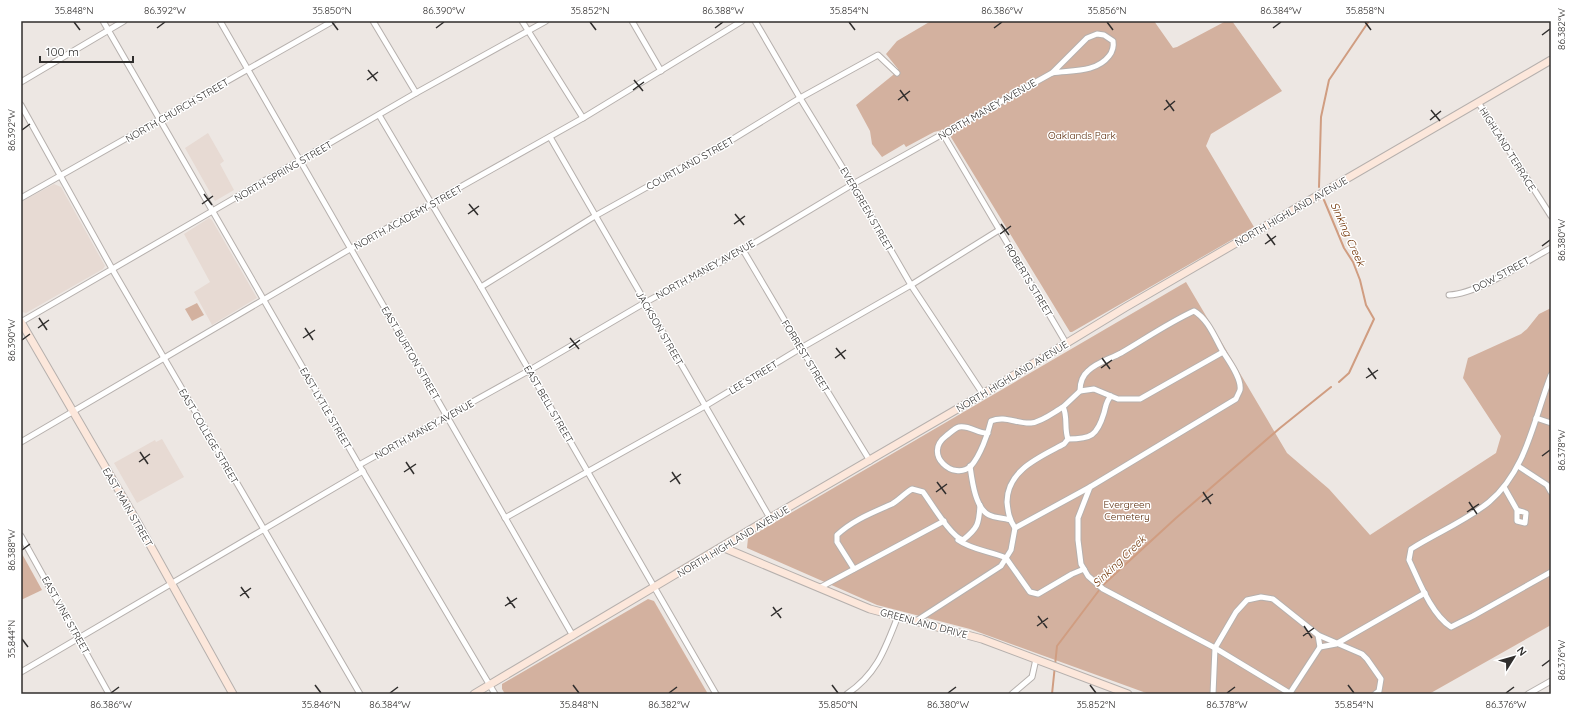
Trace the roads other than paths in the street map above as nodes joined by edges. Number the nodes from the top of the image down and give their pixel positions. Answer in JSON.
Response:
{"nodes":[{"id":1,"x":103,"y":21,"type":"edge"},
{"id":2,"x":124,"y":21,"type":"edge"},
{"id":3,"x":220,"y":21,"type":"edge"},
{"id":4,"x":333,"y":21,"type":"edge"},
{"id":5,"x":373,"y":21,"type":"edge"},
{"id":6,"x":522,"y":21,"type":"edge"},
{"id":7,"x":546,"y":21,"type":"edge"},
{"id":8,"x":632,"y":21,"type":"edge"},
{"id":9,"x":742,"y":21,"type":"edge"},
{"id":10,"x":755,"y":21,"type":"edge"},
{"id":11,"x":108,"y":30,"type":"junction"},
{"id":12,"x":528,"y":32,"type":"junction"},
{"id":13,"x":1551,"y":60,"type":"edge"},
{"id":14,"x":248,"y":70,"type":"junction"},
{"id":15,"x":661,"y":71,"type":"junction"},
{"id":16,"x":897,"y":73,"type":"dead end"},
{"id":17,"x":1052,"y":73,"type":"junction"},
{"id":18,"x":21,"y":82,"type":"edge"},
{"id":19,"x":416,"y":94,"type":"junction"},
{"id":20,"x":800,"y":98,"type":"junction"},
{"id":21,"x":1478,"y":102,"type":"junction"},
{"id":22,"x":21,"y":105,"type":"edge"},
{"id":23,"x":379,"y":115,"type":"junction"},
{"id":24,"x":583,"y":118,"type":"junction"},
{"id":25,"x":161,"y":120,"type":"junction"},
{"id":26,"x":943,"y":134,"type":"junction"},
{"id":27,"x":550,"y":137,"type":"junction"},
{"id":28,"x":299,"y":161,"type":"junction"},
{"id":29,"x":60,"y":176,"type":"junction"},
{"id":30,"x":853,"y":184,"type":"junction"},
{"id":31,"x":21,"y":198,"type":"edge"},
{"id":32,"x":431,"y":203,"type":"junction"},
{"id":33,"x":213,"y":211,"type":"junction"},
{"id":34,"x":595,"y":216,"type":"junction"},
{"id":35,"x":1551,"y":216,"type":"edge"},
{"id":36,"x":999,"y":230,"type":"junction"},
{"id":37,"x":1551,"y":248,"type":"edge"},
{"id":38,"x":350,"y":249,"type":"junction"},
{"id":39,"x":743,"y":250,"type":"junction"},
{"id":40,"x":112,"y":269,"type":"junction"},
{"id":41,"x":911,"y":285,"type":"junction"},
{"id":42,"x":482,"y":287,"type":"junction"},
{"id":43,"x":1449,"y":295,"type":"dead end"},
{"id":44,"x":264,"y":300,"type":"junction"},
{"id":45,"x":646,"y":302,"type":"junction"},
{"id":46,"x":21,"y":322,"type":"edge"},
{"id":47,"x":1066,"y":343,"type":"junction"},
{"id":48,"x":801,"y":348,"type":"junction"},
{"id":49,"x":1223,"y":352,"type":"junction"},
{"id":50,"x":164,"y":359,"type":"junction"},
{"id":51,"x":530,"y":370,"type":"junction"},
{"id":52,"x":1551,"y":375,"type":"edge"},
{"id":53,"x":1080,"y":391,"type":"junction"},
{"id":54,"x":983,"y":394,"type":"junction"},
{"id":55,"x":1111,"y":396,"type":"junction"},
{"id":56,"x":705,"y":406,"type":"junction"},
{"id":57,"x":1063,"y":407,"type":"junction"},
{"id":58,"x":73,"y":412,"type":"junction"},
{"id":59,"x":448,"y":416,"type":"junction"},
{"id":60,"x":1536,"y":418,"type":"junction"},
{"id":61,"x":1551,"y":423,"type":"edge"},
{"id":62,"x":988,"y":433,"type":"junction"},
{"id":63,"x":1068,"y":439,"type":"junction"},
{"id":64,"x":21,"y":442,"type":"edge"},
{"id":65,"x":870,"y":461,"type":"junction"},
{"id":66,"x":359,"y":465,"type":"junction"},
{"id":67,"x":970,"y":466,"type":"junction"},
{"id":68,"x":1518,"y":466,"type":"junction"},
{"id":69,"x":363,"y":471,"type":"junction"},
{"id":70,"x":587,"y":471,"type":"junction"},
{"id":71,"x":1090,"y":487,"type":"junction"},
{"id":72,"x":1504,"y":487,"type":"junction"},
{"id":73,"x":1551,"y":492,"type":"edge"},
{"id":74,"x":980,"y":505,"type":"junction"},
{"id":75,"x":1517,"y":510,"type":"dead end"},
{"id":76,"x":987,"y":514,"type":"junction"},
{"id":77,"x":505,"y":518,"type":"junction"},
{"id":78,"x":770,"y":518,"type":"junction"},
{"id":79,"x":979,"y":518,"type":"junction"},
{"id":80,"x":1010,"y":520,"type":"junction"},
{"id":81,"x":944,"y":521,"type":"junction"},
{"id":82,"x":1015,"y":528,"type":"junction"},
{"id":83,"x":263,"y":529,"type":"junction"},
{"id":84,"x":21,"y":536,"type":"edge"},
{"id":85,"x":958,"y":539,"type":"junction"},
{"id":86,"x":722,"y":547,"type":"junction"},
{"id":87,"x":1006,"y":558,"type":"junction"},
{"id":88,"x":854,"y":569,"type":"junction"},
{"id":89,"x":1084,"y":569,"type":"junction"},
{"id":90,"x":1551,"y":572,"type":"edge"},
{"id":91,"x":171,"y":583,"type":"junction"},
{"id":92,"x":654,"y":588,"type":"junction"},
{"id":93,"x":819,"y":588,"type":"junction"},
{"id":94,"x":1425,"y":593,"type":"junction"},
{"id":95,"x":898,"y":616,"type":"junction"},
{"id":96,"x":916,"y":621,"type":"junction"},
{"id":97,"x":573,"y":636,"type":"junction"},
{"id":98,"x":1318,"y":636,"type":"junction"},
{"id":99,"x":79,"y":637,"type":"junction"},
{"id":100,"x":1336,"y":644,"type":"junction"},
{"id":101,"x":1320,"y":647,"type":"junction"},
{"id":102,"x":1215,"y":648,"type":"junction"},
{"id":103,"x":1036,"y":659,"type":"junction"},
{"id":104,"x":21,"y":672,"type":"edge"},
{"id":105,"x":1551,"y":681,"type":"edge"},
{"id":106,"x":490,"y":686,"type":"junction"},
{"id":107,"x":1112,"y":691,"type":"edge"},
{"id":108,"x":109,"y":694,"type":"edge"},
{"id":109,"x":233,"y":694,"type":"edge"},
{"id":110,"x":360,"y":694,"type":"edge"},
{"id":111,"x":474,"y":694,"type":"edge"},
{"id":112,"x":494,"y":694,"type":"edge"},
{"id":113,"x":716,"y":694,"type":"edge"},
{"id":114,"x":847,"y":694,"type":"edge"},
{"id":115,"x":1012,"y":694,"type":"edge"},
{"id":116,"x":1128,"y":694,"type":"edge"},
{"id":117,"x":1213,"y":694,"type":"edge"},
{"id":118,"x":1291,"y":694,"type":"edge"},
{"id":119,"x":1375,"y":694,"type":"edge"},
{"id":120,"x":1528,"y":694,"type":"edge"}],
"edges":[{"from":1,"to":11,"type":"street","name":"EAST LYTLE STREET"},
{"from":2,"to":11,"type":"street"},
{"from":3,"to":14,"type":"street","name":"EAST BURTON STREET"},
{"from":4,"to":14,"type":"street","name":"NORTH CHURCH STREET"},
{"from":5,"to":19,"type":"street"},
{"from":6,"to":12,"type":"street"},
{"from":7,"to":12,"type":"street","name":"NORTH SPRING STREET"},
{"from":8,"to":15,"type":"street"},
{"from":9,"to":15,"type":"street","name":"NORTH ACADEMY STREET"},
{"from":10,"to":20,"type":"street","name":"EVERGREEN STREET"},
{"from":11,"to":18,"type":"street"},
{"from":11,"to":25,"type":"street","name":"EAST LYTLE STREET"},
{"from":12,"to":19,"type":"street","name":"NORTH SPRING STREET"},
{"from":12,"to":24,"type":"street"},
{"from":13,"to":21,"type":"street","name":"NORTH HIGHLAND AVENUE"},
{"from":14,"to":25,"type":"street","name":"NORTH CHURCH STREET"},
{"from":14,"to":28,"type":"street","name":"EAST BURTON STREET"},
{"from":15,"to":24,"type":"street","name":"NORTH ACADEMY STREET"},
{"from":16,"to":20,"type":"street","name":"COURTLAND STREET"},
{"from":17,"to":17,"type":"street"},
{"from":17,"to":26,"type":"street","name":"NORTH MANEY AVENUE"},
{"from":19,"to":23,"type":"street","name":"NORTH SPRING STREET"},
{"from":20,"to":30,"type":"street","name":"EVERGREEN STREET"},
{"from":20,"to":34,"type":"street","name":"COURTLAND STREET"},
{"from":21,"to":35,"type":"street","name":"HIGHLAND TERRACE"},
{"from":21,"to":47,"type":"street","name":"NORTH HIGHLAND AVENUE"},
{"from":22,"to":29,"type":"street","name":"EAST COLLEGE STREET"},
{"from":23,"to":28,"type":"street","name":"NORTH SPRING STREET"},
{"from":23,"to":32,"type":"street","name":"EAST BELL STREET"},
{"from":24,"to":27,"type":"street","name":"NORTH ACADEMY STREET"},
{"from":25,"to":29,"type":"street","name":"NORTH CHURCH STREET"},
{"from":25,"to":33,"type":"street","name":"EAST LYTLE STREET"},
{"from":26,"to":30,"type":"street","name":"NORTH MANEY AVENUE"},
{"from":26,"to":36,"type":"street","name":"ROBERTS STREET"},
{"from":27,"to":32,"type":"street","name":"NORTH ACADEMY STREET"},
{"from":27,"to":34,"type":"street","name":"JACKSON STREET"},
{"from":28,"to":33,"type":"street","name":"NORTH SPRING STREET"},
{"from":28,"to":38,"type":"street","name":"EAST BURTON STREET"},
{"from":29,"to":31,"type":"street","name":"NORTH CHURCH STREET"},
{"from":29,"to":40,"type":"street","name":"EAST COLLEGE STREET"},
{"from":30,"to":39,"type":"street","name":"NORTH MANEY AVENUE"},
{"from":30,"to":41,"type":"street","name":"EVERGREEN STREET"},
{"from":32,"to":38,"type":"street","name":"NORTH ACADEMY STREET"},
{"from":32,"to":42,"type":"street","name":"EAST BELL STREET"},
{"from":33,"to":40,"type":"street","name":"NORTH SPRING STREET"},
{"from":33,"to":44,"type":"street","name":"EAST LYTLE STREET"},
{"from":34,"to":42,"type":"street","name":"COURTLAND STREET"},
{"from":34,"to":45,"type":"street","name":"JACKSON STREET"},
{"from":36,"to":41,"type":"street","name":"LEE STREET"},
{"from":36,"to":47,"type":"street","name":"ROBERTS STREET"},
{"from":37,"to":43,"type":"street","name":"DOW STREET"},
{"from":38,"to":44,"type":"street","name":"NORTH ACADEMY STREET"},
{"from":38,"to":59,"type":"street","name":"EAST BURTON STREET"},
{"from":39,"to":45,"type":"street","name":"NORTH MANEY AVENUE"},
{"from":39,"to":48,"type":"street","name":"FORREST STREET"},
{"from":40,"to":46,"type":"street","name":"NORTH SPRING STREET"},
{"from":40,"to":50,"type":"street","name":"EAST COLLEGE STREET"},
{"from":41,"to":48,"type":"street","name":"LEE STREET"},
{"from":41,"to":54,"type":"street","name":"EVERGREEN STREET"},
{"from":42,"to":51,"type":"street","name":"EAST BELL STREET"},
{"from":44,"to":50,"type":"street","name":"NORTH ACADEMY STREET"},
{"from":44,"to":66,"type":"street","name":"EAST LYTLE STREET"},
{"from":45,"to":51,"type":"street","name":"NORTH MANEY AVENUE"},
{"from":45,"to":56,"type":"street","name":"JACKSON STREET"},
{"from":46,"to":58,"type":"street","name":"EAST MAIN STREET"},
{"from":47,"to":54,"type":"street","name":"NORTH HIGHLAND AVENUE"},
{"from":48,"to":56,"type":"street","name":"LEE STREET"},
{"from":48,"to":65,"type":"street","name":"FORREST STREET"},
{"from":49,"to":53,"type":"street"},
{"from":49,"to":55,"type":"street"},
{"from":49,"to":71,"type":"street"},
{"from":50,"to":58,"type":"street","name":"NORTH ACADEMY STREET"},
{"from":50,"to":83,"type":"street","name":"EAST COLLEGE STREET"},
{"from":51,"to":59,"type":"street","name":"NORTH MANEY AVENUE"},
{"from":51,"to":70,"type":"street","name":"EAST BELL STREET"},
{"from":52,"to":60,"type":"street"},
{"from":53,"to":55,"type":"street"},
{"from":53,"to":57,"type":"street"},
{"from":54,"to":65,"type":"street","name":"NORTH HIGHLAND AVENUE"},
{"from":55,"to":63,"type":"street"},
{"from":56,"to":70,"type":"street","name":"LEE STREET"},
{"from":56,"to":78,"type":"street","name":"JACKSON STREET"},
{"from":57,"to":62,"type":"street"},
{"from":57,"to":63,"type":"street"},
{"from":58,"to":64,"type":"street","name":"NORTH ACADEMY STREET"},
{"from":58,"to":91,"type":"street","name":"EAST MAIN STREET"},
{"from":59,"to":66,"type":"street","name":"NORTH MANEY AVENUE"},
{"from":59,"to":77,"type":"street","name":"EAST BURTON STREET"},
{"from":60,"to":61,"type":"street"},
{"from":60,"to":68,"type":"street"},
{"from":62,"to":67,"type":"street"},
{"from":62,"to":67,"type":"street"},
{"from":63,"to":80,"type":"street"},
{"from":65,"to":78,"type":"street","name":"NORTH HIGHLAND AVENUE"},
{"from":66,"to":69,"type":"street","name":"EAST LYTLE STREET"},
{"from":67,"to":74,"type":"street"},
{"from":68,"to":72,"type":"street"},
{"from":68,"to":73,"type":"street"},
{"from":69,"to":83,"type":"street"},
{"from":69,"to":106,"type":"street","name":"EAST LYTLE STREET"},
{"from":70,"to":77,"type":"street","name":"LEE STREET"},
{"from":70,"to":92,"type":"street","name":"EAST BELL STREET"},
{"from":71,"to":82,"type":"street"},
{"from":71,"to":89,"type":"street"},
{"from":72,"to":75,"type":"street"},
{"from":72,"to":94,"type":"street"},
{"from":74,"to":76,"type":"street"},
{"from":74,"to":79,"type":"street"},
{"from":76,"to":79,"type":"street"},
{"from":76,"to":80,"type":"street"},
{"from":77,"to":97,"type":"street","name":"EAST BURTON STREET"},
{"from":78,"to":86,"type":"street","name":"NORTH HIGHLAND AVENUE"},
{"from":79,"to":85,"type":"street"},
{"from":80,"to":82,"type":"street"},
{"from":81,"to":85,"type":"street"},
{"from":81,"to":88,"type":"street"},
{"from":81,"to":88,"type":"street"},
{"from":82,"to":87,"type":"street"},
{"from":83,"to":91,"type":"street"},
{"from":83,"to":110,"type":"street","name":"EAST COLLEGE STREET"},
{"from":84,"to":99,"type":"street","name":"EAST VINE STREET"},
{"from":85,"to":87,"type":"street"},
{"from":86,"to":92,"type":"street","name":"NORTH HIGHLAND AVENUE"},
{"from":86,"to":93,"type":"street","name":"GREENLAND DRIVE"},
{"from":87,"to":89,"type":"street"},
{"from":87,"to":96,"type":"street"},
{"from":88,"to":93,"type":"street"},
{"from":89,"to":102,"type":"street"},
{"from":90,"to":94,"type":"street"},
{"from":91,"to":99,"type":"street"},
{"from":91,"to":109,"type":"street","name":"EAST MAIN STREET"},
{"from":92,"to":97,"type":"street","name":"NORTH HIGHLAND AVENUE"},
{"from":92,"to":113,"type":"street","name":"EAST BELL STREET"},
{"from":93,"to":95,"type":"street","name":"GREENLAND DRIVE"},
{"from":94,"to":100,"type":"street"},
{"from":95,"to":96,"type":"street","name":"GREENLAND DRIVE"},
{"from":95,"to":114,"type":"street"},
{"from":96,"to":103,"type":"street","name":"GREENLAND DRIVE"},
{"from":97,"to":106,"type":"street","name":"NORTH HIGHLAND AVENUE"},
{"from":98,"to":100,"type":"street"},
{"from":98,"to":101,"type":"street"},
{"from":98,"to":102,"type":"street"},
{"from":99,"to":104,"type":"street"},
{"from":99,"to":108,"type":"street","name":"EAST VINE STREET"},
{"from":100,"to":101,"type":"street"},
{"from":100,"to":119,"type":"street"},
{"from":101,"to":118,"type":"street"},
{"from":102,"to":117,"type":"street"},
{"from":102,"to":118,"type":"street"},
{"from":103,"to":107,"type":"street","name":"GREENLAND DRIVE"},
{"from":103,"to":115,"type":"street"},
{"from":105,"to":120,"type":"street"},
{"from":106,"to":111,"type":"street","name":"NORTH HIGHLAND AVENUE"},
{"from":106,"to":112,"type":"street","name":"EAST LYTLE STREET"},
{"from":107,"to":116,"type":"street","name":"GREENLAND DRIVE"}]}
